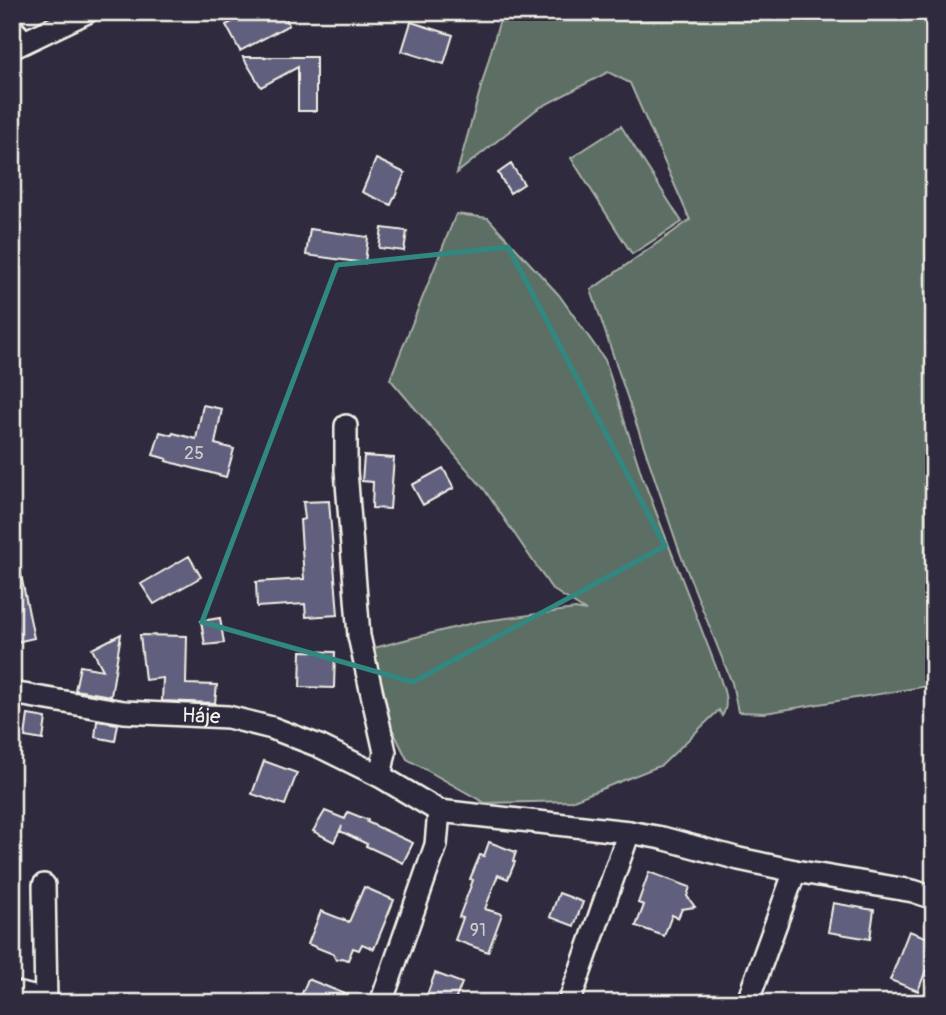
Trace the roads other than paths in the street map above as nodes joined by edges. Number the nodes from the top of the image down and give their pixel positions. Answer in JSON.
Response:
{"nodes":[{"id":1,"x":87,"y":12,"type":"edge"},
{"id":2,"x":12,"y":20,"type":"edge"},
{"id":3,"x":21,"y":43,"type":"edge"},
{"id":4,"x":346,"y":426,"type":"dead end"},
{"id":5,"x":12,"y":693,"type":"edge"},
{"id":6,"x":380,"y":776,"type":"junction"},
{"id":7,"x":439,"y":811,"type":"junction"},
{"id":8,"x":629,"y":832,"type":"junction"},
{"id":9,"x":795,"y":871,"type":"junction"},
{"id":10,"x":44,"y":885,"type":"dead end"},
{"id":11,"x":934,"y":898,"type":"edge"},
{"id":12,"x":12,"y":992,"type":"edge"},
{"id":13,"x":46,"y":1001,"type":"edge"},
{"id":14,"x":382,"y":1003,"type":"edge"},
{"id":15,"x":569,"y":1003,"type":"edge"},
{"id":16,"x":747,"y":1003,"type":"edge"}],
"edges":[{"from":1,"to":3,"type":"street"},
{"from":2,"to":3,"type":"lane"},
{"from":4,"to":6,"type":"street"},
{"from":5,"to":6,"type":"street","name":"Háje"},
{"from":6,"to":7,"type":"street","name":"Háje"},
{"from":7,"to":8,"type":"street"},
{"from":7,"to":14,"type":"street"},
{"from":8,"to":9,"type":"street"},
{"from":8,"to":15,"type":"street"},
{"from":9,"to":11,"type":"street"},
{"from":9,"to":16,"type":"street"},
{"from":10,"to":13,"type":"street"},
{"from":12,"to":13,"type":"street"}]}
